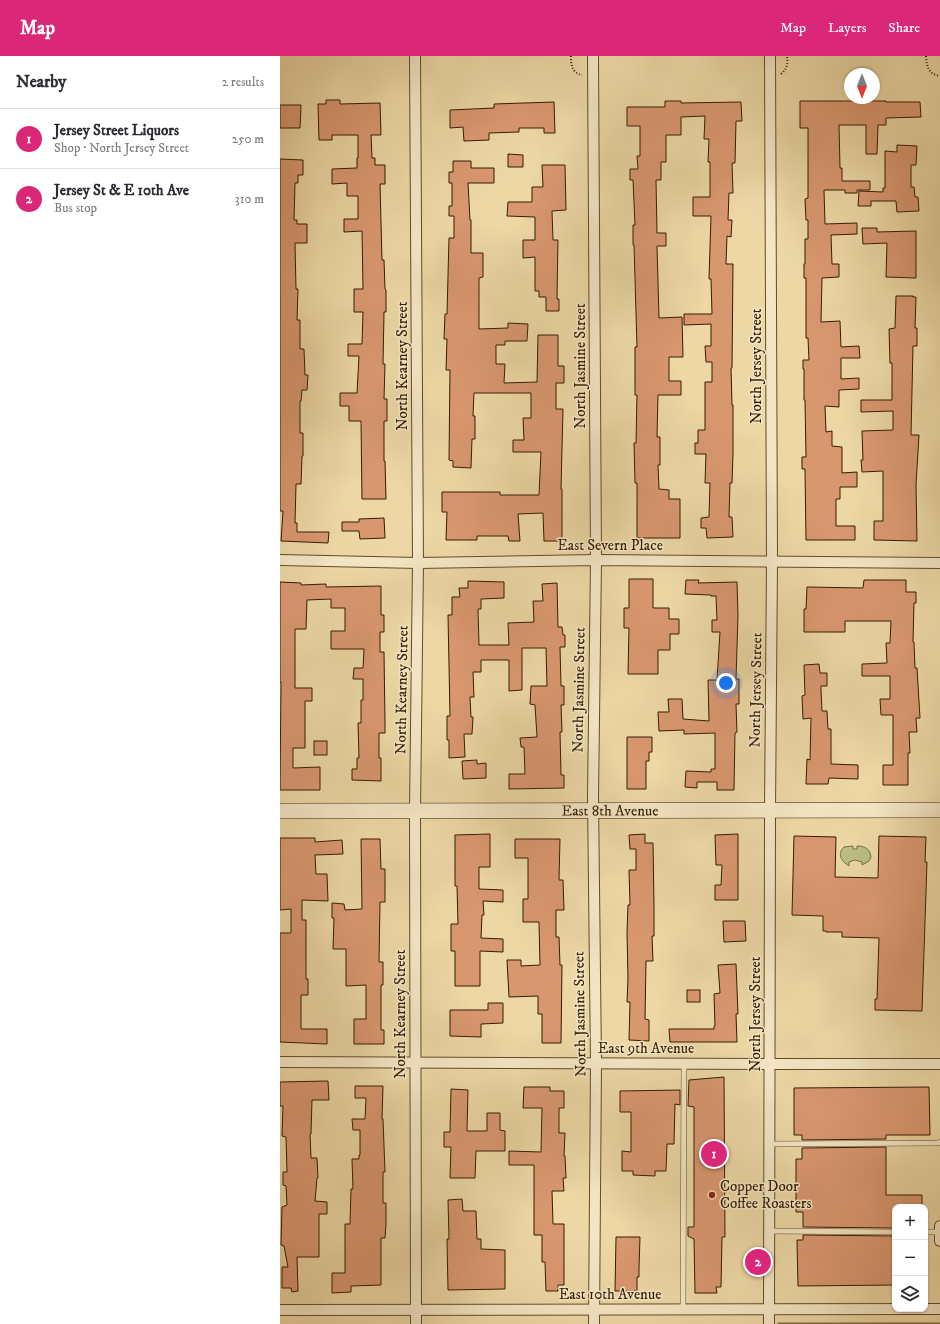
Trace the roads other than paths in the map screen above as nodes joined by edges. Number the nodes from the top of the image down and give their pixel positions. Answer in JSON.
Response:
{"nodes":[{"id":1,"x":415,"y":56,"type":"edge"},
{"id":2,"x":593,"y":56,"type":"edge"},
{"id":3,"x":770,"y":56,"type":"edge"},
{"id":4,"x":280,"y":560,"type":"edge"},
{"id":5,"x":596,"y":560,"type":"junction"},
{"id":6,"x":772,"y":561,"type":"junction"},
{"id":7,"x":418,"y":563,"type":"junction"},
{"id":8,"x":940,"y":563,"type":"edge"},
{"id":9,"x":940,"y":810,"type":"edge"},
{"id":10,"x":280,"y":811,"type":"edge"},
{"id":11,"x":415,"y":811,"type":"junction"},
{"id":12,"x":593,"y":811,"type":"junction"},
{"id":13,"x":770,"y":811,"type":"junction"},
{"id":14,"x":280,"y":1062,"type":"edge"},
{"id":15,"x":415,"y":1063,"type":"junction"},
{"id":16,"x":596,"y":1063,"type":"junction"},
{"id":17,"x":684,"y":1064,"type":"junction"},
{"id":18,"x":770,"y":1064,"type":"junction"},
{"id":19,"x":940,"y":1064,"type":"edge"},
{"id":20,"x":940,"y":1142,"type":"edge"},
{"id":21,"x":770,"y":1144,"type":"junction"},
{"id":22,"x":940,"y":1226,"type":"edge"},
{"id":23,"x":770,"y":1231,"type":"junction"},
{"id":24,"x":892,"y":1232,"type":"edge"},
{"id":25,"x":928,"y":1232,"type":"edge"},
{"id":26,"x":940,"y":1232,"type":"edge"},
{"id":27,"x":940,"y":1241,"type":"edge"},
{"id":28,"x":594,"y":1309,"type":"junction"},
{"id":29,"x":683,"y":1309,"type":"junction"},
{"id":30,"x":769,"y":1309,"type":"junction"},
{"id":31,"x":940,"y":1309,"type":"edge"},
{"id":32,"x":280,"y":1310,"type":"edge"},
{"id":33,"x":416,"y":1310,"type":"junction"},
{"id":34,"x":416,"y":1324,"type":"edge"},
{"id":35,"x":594,"y":1324,"type":"edge"},
{"id":36,"x":769,"y":1324,"type":"edge"}],
"edges":[{"from":1,"to":7,"type":"street","name":"North Kearney Street"},
{"from":2,"to":5,"type":"street","name":"North Jasmine Street"},
{"from":3,"to":6,"type":"street","name":"North Jersey Street"},
{"from":4,"to":7,"type":"street","name":"East Severn Place"},
{"from":5,"to":6,"type":"street","name":"East Severn Place"},
{"from":5,"to":7,"type":"street","name":"East Severn Place"},
{"from":5,"to":12,"type":"street","name":"North Jasmine Street"},
{"from":6,"to":8,"type":"street","name":"East Severn Place"},
{"from":6,"to":13,"type":"street","name":"North Jersey Street"},
{"from":7,"to":11,"type":"street","name":"North Kearney Street"},
{"from":9,"to":13,"type":"street","name":"East 8th Avenue"},
{"from":10,"to":11,"type":"street","name":"East 8th Avenue"},
{"from":11,"to":12,"type":"street","name":"East 8th Avenue"},
{"from":11,"to":15,"type":"street","name":"North Kearney Street"},
{"from":12,"to":13,"type":"street","name":"East 8th Avenue"},
{"from":12,"to":16,"type":"street","name":"North Jasmine Street"},
{"from":13,"to":18,"type":"street","name":"North Jersey Street"},
{"from":14,"to":15,"type":"street","name":"East 9th Avenue"},
{"from":15,"to":16,"type":"street","name":"East 9th Avenue"},
{"from":15,"to":33,"type":"street","name":"North Kearney Street"},
{"from":16,"to":17,"type":"street","name":"East 9th Avenue"},
{"from":16,"to":28,"type":"street","name":"North Jasmine Street"},
{"from":17,"to":18,"type":"street","name":"East 9th Avenue"},
{"from":17,"to":29,"type":"lane"},
{"from":18,"to":19,"type":"street","name":"East 9th Avenue"},
{"from":18,"to":21,"type":"street","name":"North Jersey Street"},
{"from":20,"to":21,"type":"lane"},
{"from":21,"to":23,"type":"street","name":"North Jersey Street"},
{"from":22,"to":26,"type":"street"},
{"from":23,"to":24,"type":"lane"},
{"from":23,"to":30,"type":"street","name":"North Jersey Street"},
{"from":25,"to":26,"type":"lane"},
{"from":26,"to":27,"type":"street"},
{"from":28,"to":29,"type":"street","name":"East 10th Avenue"},
{"from":28,"to":33,"type":"street","name":"East 10th Avenue"},
{"from":28,"to":35,"type":"street","name":"North Jasmine Street"},
{"from":29,"to":30,"type":"street","name":"East 10th Avenue"},
{"from":30,"to":31,"type":"street","name":"East 10th Avenue"},
{"from":30,"to":36,"type":"street","name":"North Jersey Street"},
{"from":32,"to":33,"type":"street","name":"East 10th Avenue"},
{"from":33,"to":34,"type":"street","name":"North Kearney Street"}]}
